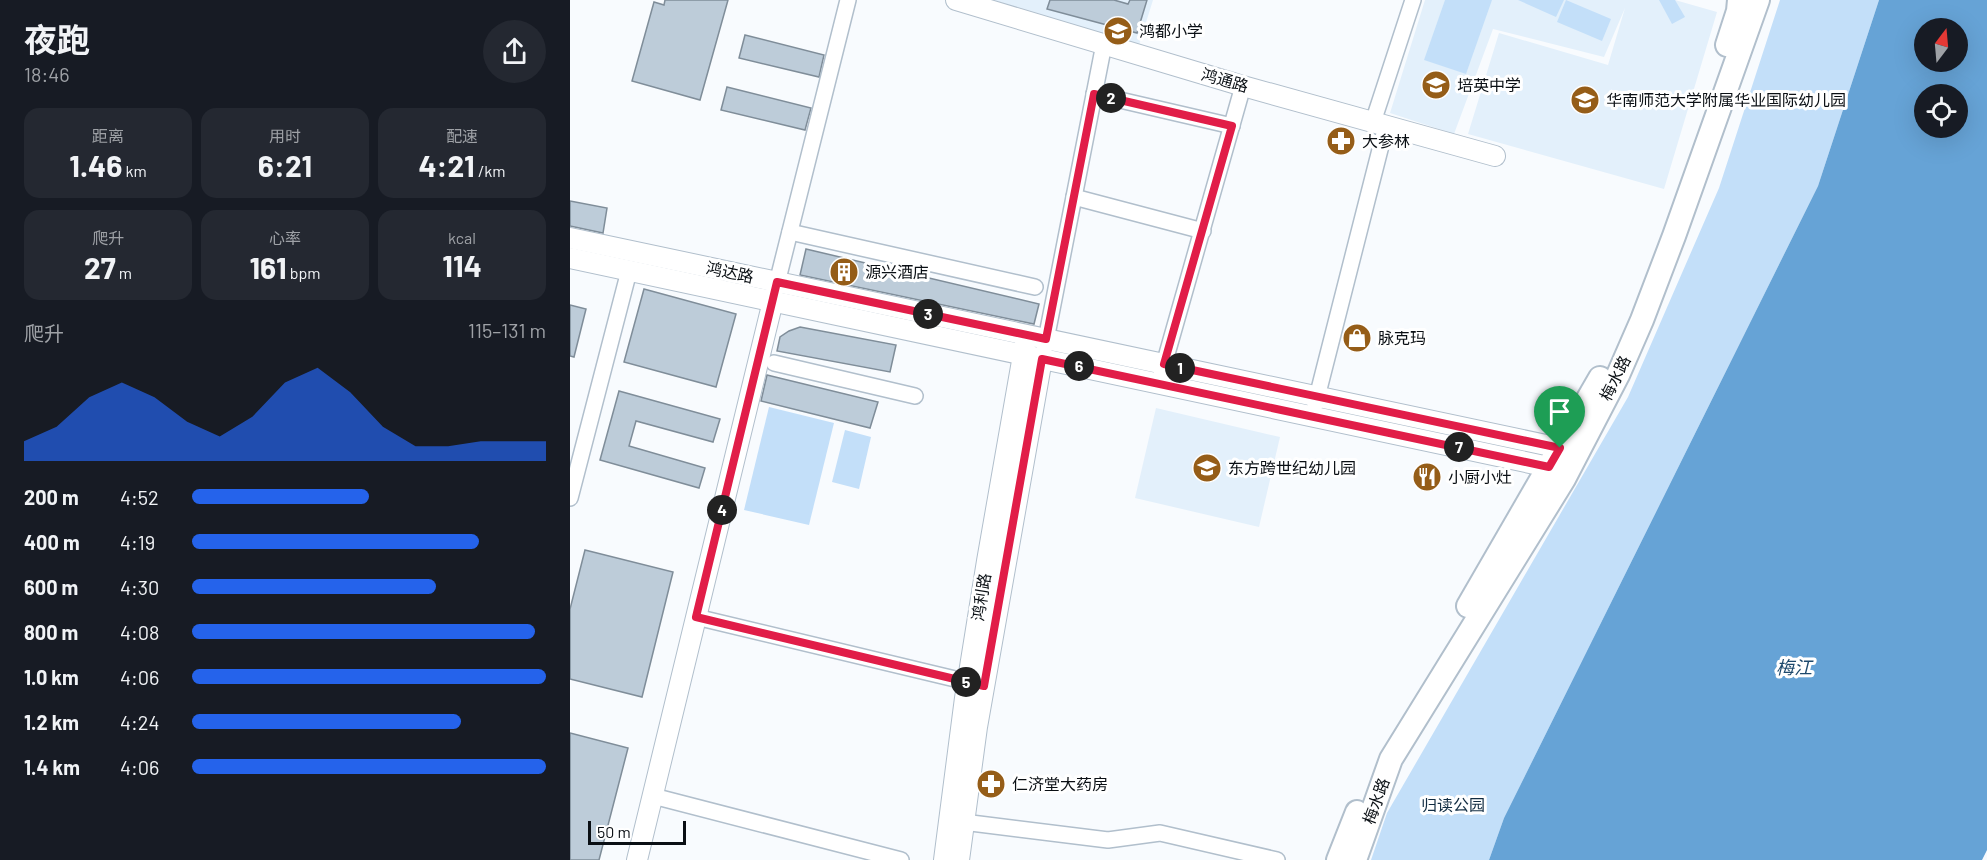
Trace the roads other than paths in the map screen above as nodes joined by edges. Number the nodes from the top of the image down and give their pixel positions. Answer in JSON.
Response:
{"nodes":[{"id":1,"x":848,"y":0,"type":"edge"},
{"id":2,"x":956,"y":0,"type":"edge"},
{"id":3,"x":1413,"y":0,"type":"edge"},
{"id":4,"x":1739,"y":0,"type":"edge"},
{"id":5,"x":1758,"y":0,"type":"edge"},
{"id":6,"x":1104,"y":44,"type":"junction"},
{"id":7,"x":1243,"y":86,"type":"junction"},
{"id":8,"x":1094,"y":94,"type":"junction"},
{"id":9,"x":1380,"y":124,"type":"junction"},
{"id":10,"x":1232,"y":126,"type":"junction"},
{"id":11,"x":1495,"y":156,"type":"dead end"},
{"id":12,"x":1074,"y":196,"type":"junction"},
{"id":13,"x":1203,"y":231,"type":"junction"},
{"id":14,"x":790,"y":232,"type":"junction"},
{"id":15,"x":570,"y":238,"type":"edge"},
{"id":16,"x":570,"y":258,"type":"edge"},
{"id":17,"x":629,"y":271,"type":"junction"},
{"id":18,"x":1035,"y":287,"type":"dead end"},
{"id":19,"x":775,"y":292,"type":"junction"},
{"id":20,"x":1035,"y":347,"type":"junction"},
{"id":21,"x":774,"y":363,"type":"dead end"},
{"id":22,"x":1161,"y":374,"type":"junction"},
{"id":23,"x":915,"y":396,"type":"dead end"},
{"id":24,"x":1315,"y":406,"type":"junction"},
{"id":25,"x":1554,"y":458,"type":"junction"},
{"id":26,"x":570,"y":498,"type":"edge"},
{"id":27,"x":696,"y":617,"type":"junction"},
{"id":28,"x":976,"y":684,"type":"junction"},
{"id":29,"x":652,"y":796,"type":"junction"},
{"id":30,"x":963,"y":822,"type":"junction"},
{"id":31,"x":637,"y":860,"type":"edge"},
{"id":32,"x":901,"y":860,"type":"edge"},
{"id":33,"x":944,"y":860,"type":"edge"},
{"id":34,"x":959,"y":860,"type":"edge"},
{"id":35,"x":1277,"y":860,"type":"edge"},
{"id":36,"x":1338,"y":860,"type":"edge"},
{"id":37,"x":1355,"y":860,"type":"edge"}],
"edges":[{"from":1,"to":14,"type":"street"},
{"from":2,"to":6,"type":"street","name":"鸿通路"},
{"from":3,"to":9,"type":"street"},
{"from":4,"to":25,"type":"main road","name":"梅水路"},
{"from":5,"to":37,"type":"main road","name":"梅水路"},
{"from":6,"to":7,"type":"street","name":"鸿通路"},
{"from":6,"to":8,"type":"street"},
{"from":7,"to":9,"type":"street","name":"鸿通路"},
{"from":7,"to":10,"type":"street"},
{"from":8,"to":10,"type":"street"},
{"from":8,"to":12,"type":"street"},
{"from":9,"to":11,"type":"street","name":"鸿通路"},
{"from":9,"to":24,"type":"street"},
{"from":10,"to":13,"type":"street"},
{"from":12,"to":13,"type":"street"},
{"from":12,"to":20,"type":"street"},
{"from":13,"to":22,"type":"street"},
{"from":14,"to":18,"type":"street"},
{"from":14,"to":19,"type":"street"},
{"from":15,"to":19,"type":"street","name":"鸿达路"},
{"from":16,"to":17,"type":"street","name":"鸿达路"},
{"from":17,"to":19,"type":"street","name":"鸿达路"},
{"from":17,"to":26,"type":"street"},
{"from":19,"to":20,"type":"street","name":"鸿达路"},
{"from":19,"to":27,"type":"street"},
{"from":20,"to":22,"type":"street","name":"鸿达路"},
{"from":20,"to":28,"type":"street","name":"鸿利路"},
{"from":21,"to":23,"type":"street"},
{"from":22,"to":24,"type":"street","name":"鸿达路"},
{"from":24,"to":25,"type":"street","name":"鸿达路"},
{"from":25,"to":36,"type":"main road","name":"梅水路"},
{"from":27,"to":28,"type":"street"},
{"from":27,"to":29,"type":"street"},
{"from":28,"to":30,"type":"street","name":"鸿利路"},
{"from":28,"to":33,"type":"street","name":"鸿利路"},
{"from":29,"to":31,"type":"street"},
{"from":29,"to":32,"type":"street"},
{"from":30,"to":34,"type":"street","name":"鸿利路"},
{"from":30,"to":35,"type":"street"}]}
